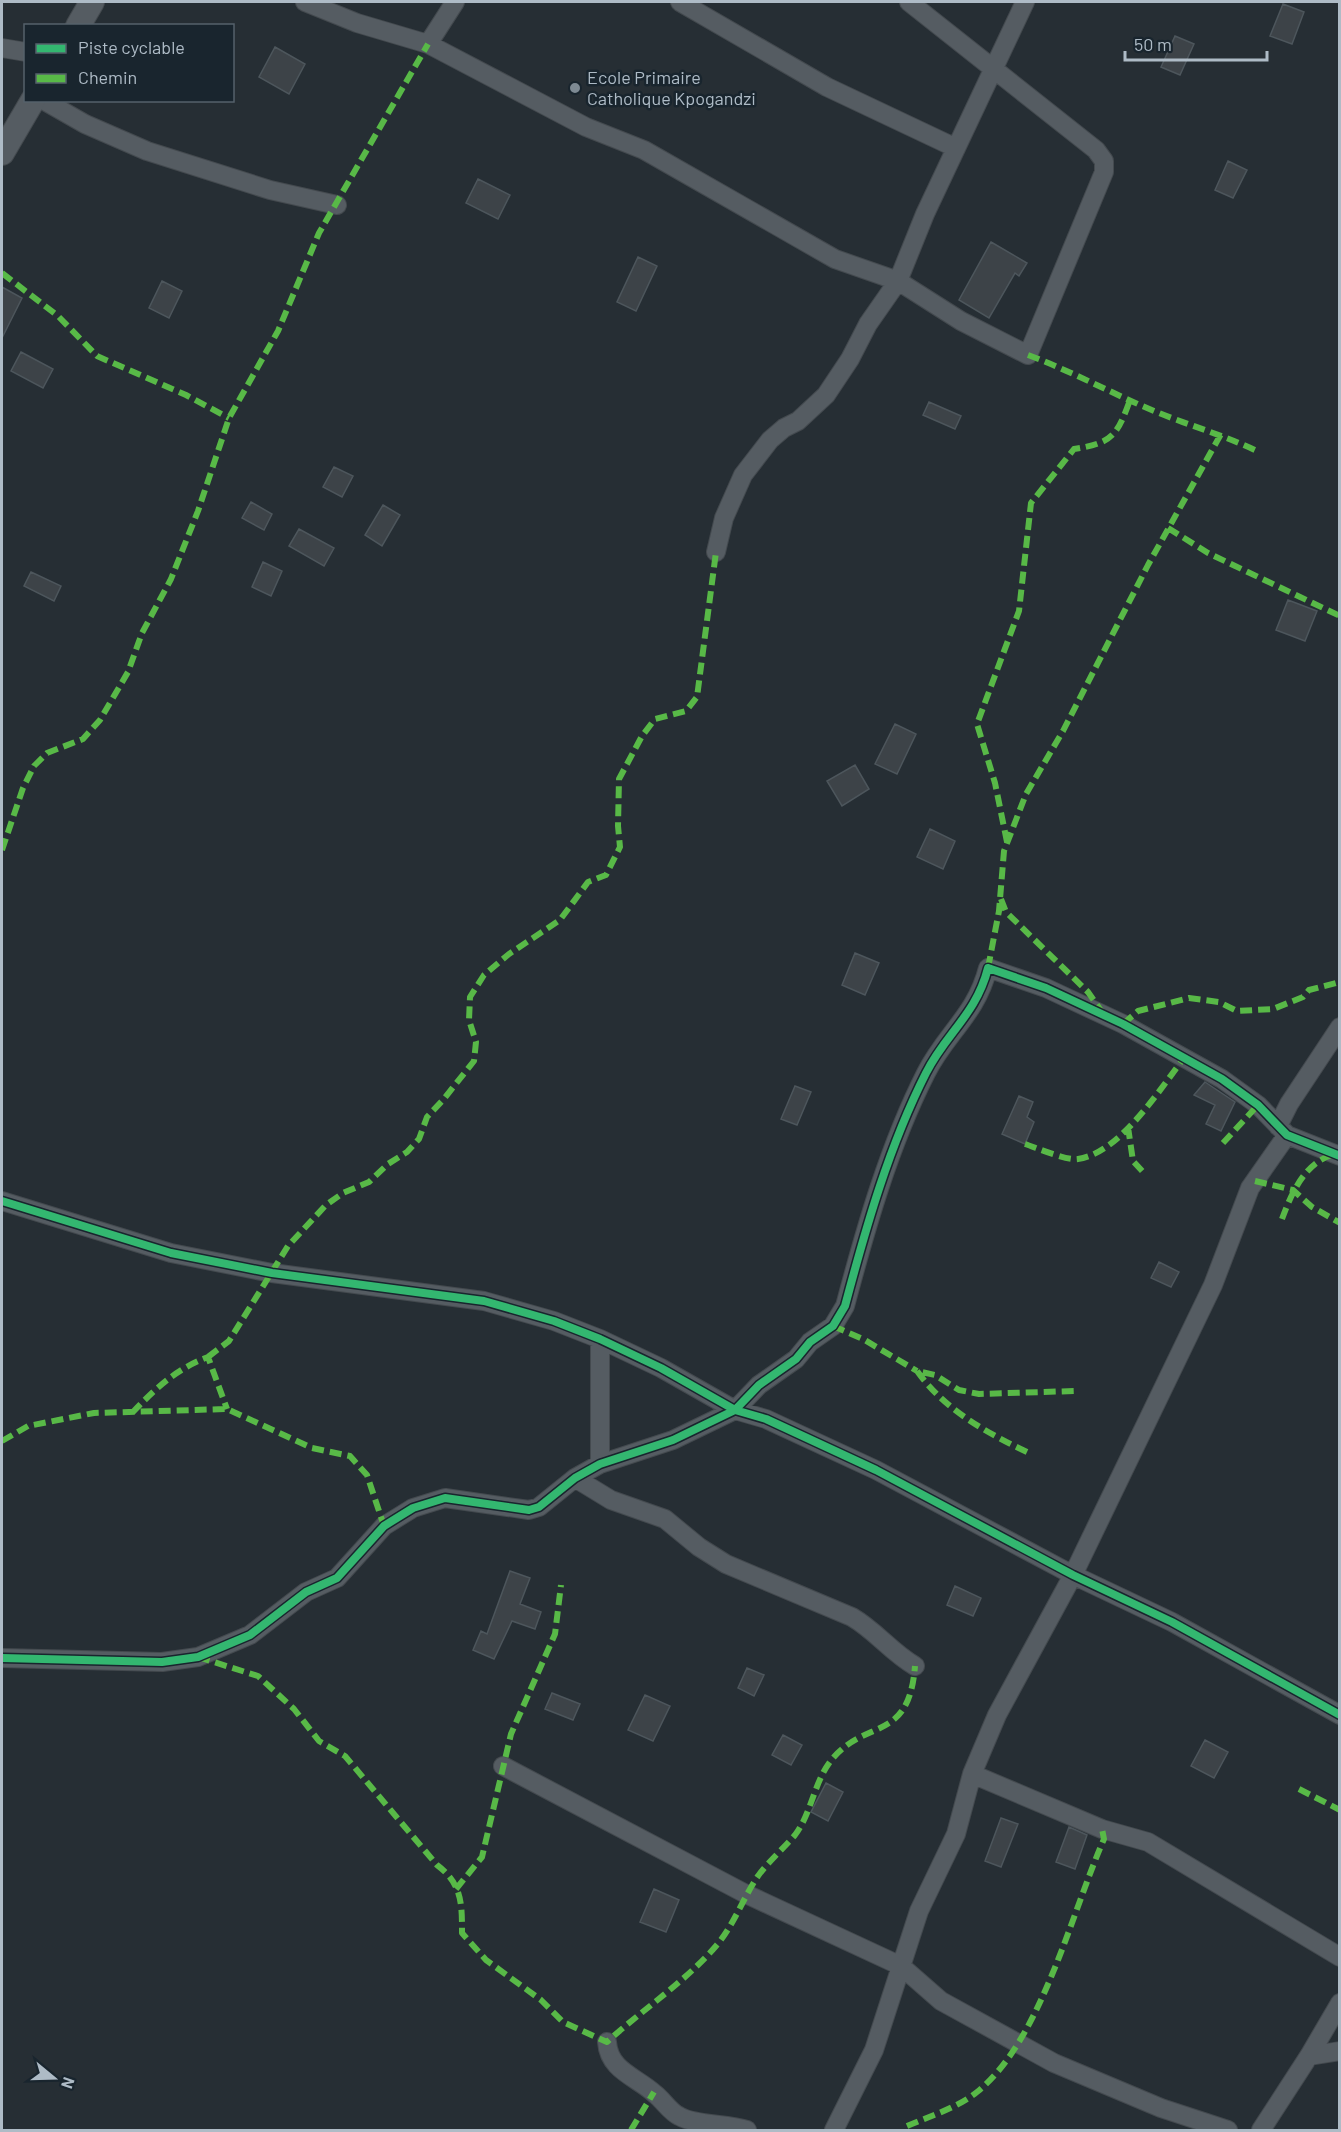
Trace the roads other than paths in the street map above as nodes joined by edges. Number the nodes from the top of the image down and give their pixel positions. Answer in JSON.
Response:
{"nodes":[{"id":1,"x":92,"y":2,"type":"edge"},
{"id":2,"x":305,"y":2,"type":"edge"},
{"id":3,"x":455,"y":2,"type":"edge"},
{"id":4,"x":680,"y":2,"type":"edge"},
{"id":5,"x":909,"y":2,"type":"edge"},
{"id":6,"x":1025,"y":2,"type":"edge"},
{"id":7,"x":79,"y":24,"type":"edge"},
{"id":8,"x":428,"y":44,"type":"junction"},
{"id":9,"x":2,"y":48,"type":"edge"},
{"id":10,"x":24,"y":52,"type":"edge"},
{"id":11,"x":993,"y":71,"type":"junction"},
{"id":12,"x":32,"y":102,"type":"edge"},
{"id":13,"x":46,"y":102,"type":"edge"},
{"id":14,"x":956,"y":148,"type":"junction"},
{"id":15,"x":2,"y":153,"type":"edge"},
{"id":16,"x":338,"y":205,"type":"dead end"},
{"id":17,"x":898,"y":281,"type":"junction"},
{"id":18,"x":716,"y":552,"type":"dead end"},
{"id":19,"x":1340,"y":1027,"type":"edge"},
{"id":20,"x":1283,"y":1130,"type":"junction"},
{"id":21,"x":1340,"y":1156,"type":"edge"},
{"id":22,"x":2,"y":1201,"type":"edge"},
{"id":23,"x":600,"y":1339,"type":"junction"},
{"id":24,"x":735,"y":1410,"type":"junction"},
{"id":25,"x":600,"y":1464,"type":"junction"},
{"id":26,"x":576,"y":1478,"type":"junction"},
{"id":27,"x":1072,"y":1575,"type":"junction"},
{"id":28,"x":2,"y":1658,"type":"edge"},
{"id":29,"x":915,"y":1666,"type":"dead end"},
{"id":30,"x":1340,"y":1715,"type":"edge"},
{"id":31,"x":503,"y":1766,"type":"dead end"},
{"id":32,"x":972,"y":1774,"type":"junction"},
{"id":33,"x":1340,"y":1957,"type":"edge"},
{"id":34,"x":901,"y":1966,"type":"junction"},
{"id":35,"x":1340,"y":2003,"type":"edge"},
{"id":36,"x":607,"y":2042,"type":"dead end"},
{"id":37,"x":1340,"y":2051,"type":"edge"},
{"id":38,"x":1310,"y":2056,"type":"junction"},
{"id":39,"x":747,"y":2130,"type":"edge"},
{"id":40,"x":834,"y":2130,"type":"edge"},
{"id":41,"x":1228,"y":2130,"type":"edge"},
{"id":42,"x":1261,"y":2130,"type":"edge"}],
"edges":[{"from":1,"to":7,"type":"street"},
{"from":2,"to":8,"type":"street"},
{"from":3,"to":8,"type":"street"},
{"from":4,"to":14,"type":"street"},
{"from":5,"to":11,"type":"street"},
{"from":6,"to":11,"type":"street"},
{"from":8,"to":17,"type":"street"},
{"from":9,"to":10,"type":"street"},
{"from":11,"to":14,"type":"street"},
{"from":11,"to":17,"type":"street"},
{"from":12,"to":15,"type":"street"},
{"from":13,"to":16,"type":"street"},
{"from":14,"to":17,"type":"street"},
{"from":17,"to":18,"type":"street"},
{"from":19,"to":20,"type":"street"},
{"from":20,"to":21,"type":"street"},
{"from":20,"to":24,"type":"street"},
{"from":20,"to":27,"type":"street"},
{"from":22,"to":23,"type":"street"},
{"from":23,"to":24,"type":"street"},
{"from":23,"to":25,"type":"street"},
{"from":24,"to":25,"type":"street"},
{"from":24,"to":27,"type":"street"},
{"from":25,"to":26,"type":"street"},
{"from":26,"to":28,"type":"street"},
{"from":26,"to":29,"type":"street"},
{"from":27,"to":30,"type":"street"},
{"from":27,"to":32,"type":"street"},
{"from":31,"to":34,"type":"street"},
{"from":32,"to":33,"type":"street"},
{"from":32,"to":34,"type":"street"},
{"from":34,"to":40,"type":"street"},
{"from":34,"to":41,"type":"street"},
{"from":35,"to":38,"type":"street"},
{"from":36,"to":39,"type":"street"},
{"from":37,"to":38,"type":"street"},
{"from":38,"to":42,"type":"street"}]}
